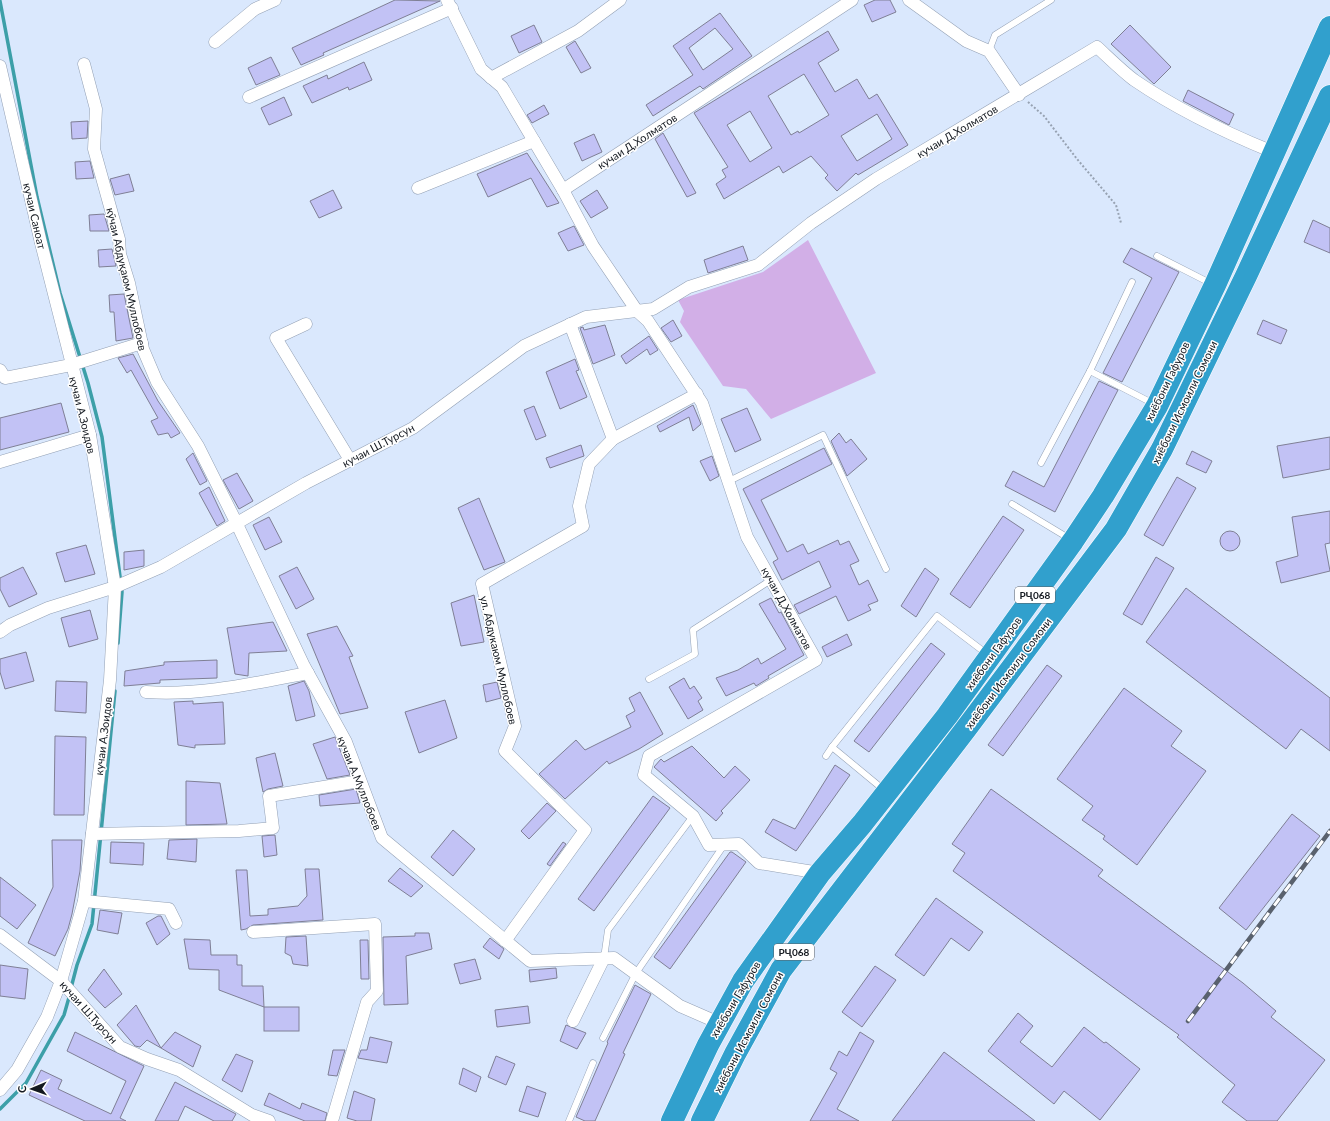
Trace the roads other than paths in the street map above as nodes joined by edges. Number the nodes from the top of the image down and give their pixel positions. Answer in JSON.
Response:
{"nodes":[{"id":1,"x":275,"y":0,"type":"edge"},
{"id":2,"x":620,"y":0,"type":"edge"},
{"id":3,"x":852,"y":0,"type":"edge"},
{"id":4,"x":909,"y":0,"type":"edge"},
{"id":5,"x":1051,"y":0,"type":"edge"},
{"id":6,"x":450,"y":4,"type":"edge"},
{"id":7,"x":253,"y":5,"type":"edge"},
{"id":8,"x":1330,"y":27,"type":"edge"},
{"id":9,"x":215,"y":42,"type":"dead end"},
{"id":10,"x":989,"y":51,"type":"junction"},
{"id":11,"x":84,"y":64,"type":"dead end"},
{"id":12,"x":0,"y":66,"type":"edge"},
{"id":13,"x":491,"y":78,"type":"junction"},
{"id":14,"x":1019,"y":95,"type":"junction"},
{"id":15,"x":1330,"y":96,"type":"edge"},
{"id":16,"x":249,"y":97,"type":"dead end"},
{"id":17,"x":534,"y":141,"type":"junction"},
{"id":18,"x":1273,"y":152,"type":"junction"},
{"id":19,"x":418,"y":188,"type":"dead end"},
{"id":20,"x":563,"y":190,"type":"junction"},
{"id":21,"x":1157,"y":256,"type":"dead end"},
{"id":22,"x":1132,"y":282,"type":"dead end"},
{"id":23,"x":1215,"y":285,"type":"junction"},
{"id":24,"x":1204,"y":305,"type":"junction"},
{"id":25,"x":638,"y":310,"type":"junction"},
{"id":26,"x":1227,"y":315,"type":"junction"},
{"id":27,"x":306,"y":324,"type":"dead end"},
{"id":28,"x":570,"y":324,"type":"junction"},
{"id":29,"x":142,"y":343,"type":"junction"},
{"id":30,"x":78,"y":363,"type":"junction"},
{"id":31,"x":0,"y":370,"type":"edge"},
{"id":32,"x":1090,"y":371,"type":"junction"},
{"id":33,"x":696,"y":394,"type":"junction"},
{"id":34,"x":1157,"y":406,"type":"junction"},
{"id":35,"x":90,"y":435,"type":"junction"},
{"id":36,"x":613,"y":439,"type":"junction"},
{"id":37,"x":350,"y":460,"type":"junction"},
{"id":38,"x":0,"y":462,"type":"edge"},
{"id":39,"x":1041,"y":463,"type":"dead end"},
{"id":40,"x":728,"y":481,"type":"junction"},
{"id":41,"x":1012,"y":504,"type":"dead end"},
{"id":42,"x":236,"y":522,"type":"junction"},
{"id":43,"x":1074,"y":541,"type":"junction"},
{"id":44,"x":886,"y":569,"type":"dead end"},
{"id":45,"x":771,"y":580,"type":"junction"},
{"id":46,"x":119,"y":585,"type":"junction"},
{"id":47,"x":0,"y":632,"type":"edge"},
{"id":48,"x":990,"y":657,"type":"junction"},
{"id":49,"x":308,"y":673,"type":"junction"},
{"id":50,"x":649,"y":679,"type":"dead end"},
{"id":51,"x":146,"y":692,"type":"dead end"},
{"id":52,"x":947,"y":716,"type":"junction"},
{"id":53,"x":966,"y":730,"type":"junction"},
{"id":54,"x":832,"y":747,"type":"junction"},
{"id":55,"x":826,"y":756,"type":"dead end"},
{"id":56,"x":360,"y":781,"type":"junction"},
{"id":57,"x":887,"y":792,"type":"junction"},
{"id":58,"x":692,"y":816,"type":"junction"},
{"id":59,"x":97,"y":834,"type":"junction"},
{"id":60,"x":724,"y":845,"type":"junction"},
{"id":61,"x":820,"y":873,"type":"junction"},
{"id":62,"x":84,"y":901,"type":"junction"},
{"id":63,"x":176,"y":923,"type":"dead end"},
{"id":64,"x":253,"y":932,"type":"dead end"},
{"id":65,"x":0,"y":935,"type":"edge"},
{"id":66,"x":505,"y":941,"type":"junction"},
{"id":67,"x":609,"y":958,"type":"junction"},
{"id":68,"x":636,"y":973,"type":"junction"},
{"id":69,"x":67,"y":988,"type":"junction"},
{"id":70,"x":573,"y":1021,"type":"dead end"},
{"id":71,"x":719,"y":1023,"type":"junction"},
{"id":72,"x":603,"y":1038,"type":"dead end"},
{"id":73,"x":594,"y":1063,"type":"dead end"},
{"id":74,"x":0,"y":1090,"type":"edge"},
{"id":75,"x":269,"y":1121,"type":"edge"},
{"id":76,"x":332,"y":1121,"type":"edge"},
{"id":77,"x":569,"y":1121,"type":"edge"},
{"id":78,"x":672,"y":1121,"type":"edge"},
{"id":79,"x":702,"y":1121,"type":"edge"}],
"edges":[{"from":1,"to":7,"type":"street"},
{"from":2,"to":13,"type":"street"},
{"from":3,"to":20,"type":"street","name":"кучаи Д,Холматов"},
{"from":4,"to":10,"type":"street"},
{"from":5,"to":10,"type":"lane"},
{"from":6,"to":13,"type":"street","name":"кучаи Д,Холматов"},
{"from":6,"to":16,"type":"street"},
{"from":7,"to":9,"type":"street"},
{"from":8,"to":18,"type":"highway","name":"хиёбони Гафуров","number":"РҶ068"},
{"from":10,"to":14,"type":"street"},
{"from":11,"to":29,"type":"street","name":"кӯчаи Абдуқаюм Муллобоев"},
{"from":12,"to":30,"type":"street","name":"кучаи Саноат"},
{"from":13,"to":17,"type":"street","name":"кучаи Д,Холматов"},
{"from":14,"to":18,"type":"street","name":"кучаи Д,Холматов"},
{"from":14,"to":25,"type":"street","name":"кучаи Д,Холматов"},
{"from":15,"to":26,"type":"highway","name":"хиёбони Исмоили Сомони","number":"РҶ068"},
{"from":17,"to":19,"type":"street"},
{"from":17,"to":20,"type":"street","name":"кучаи Д,Холматов"},
{"from":18,"to":23,"type":"highway","name":"хиёбони Гафуров","number":"РҶ068"},
{"from":20,"to":25,"type":"street","name":"кучаи Д,Холматов"},
{"from":21,"to":23,"type":"lane"},
{"from":22,"to":32,"type":"lane"},
{"from":23,"to":24,"type":"highway","name":"хиёбони Гафуров","number":"РҶ068"},
{"from":24,"to":26,"type":"highway"},
{"from":24,"to":34,"type":"highway","name":"хиёбони Гафуров","number":"РҶ068"},
{"from":25,"to":28,"type":"street","name":"кучаи Ш.Турсун"},
{"from":25,"to":33,"type":"street","name":"кучаи Д,Холматов"},
{"from":26,"to":53,"type":"highway","name":"хиёбони Исмоили Сомони","number":"РҶ068"},
{"from":27,"to":37,"type":"street"},
{"from":28,"to":36,"type":"street"},
{"from":28,"to":37,"type":"street","name":"кучаи Ш.Турсун"},
{"from":29,"to":30,"type":"street"},
{"from":29,"to":42,"type":"street","name":"кӯчаи Абдуқаюм Муллобоев"},
{"from":30,"to":31,"type":"street"},
{"from":30,"to":35,"type":"street","name":"кучаи А.Зоидов"},
{"from":32,"to":34,"type":"lane"},
{"from":32,"to":39,"type":"lane"},
{"from":33,"to":36,"type":"street"},
{"from":33,"to":40,"type":"street","name":"кучаи Д,Холматов"},
{"from":34,"to":43,"type":"highway","name":"хиёбони Гафуров","number":"РҶ068"},
{"from":35,"to":38,"type":"street"},
{"from":35,"to":46,"type":"street","name":"кучаи А.Зоидов"},
{"from":36,"to":66,"type":"street","name":"ул. Абдукаюм Муллобоев"},
{"from":37,"to":42,"type":"street","name":"кучаи Ш.Турсун"},
{"from":40,"to":44,"type":"lane"},
{"from":40,"to":45,"type":"street","name":"кучаи Д,Холматов"},
{"from":41,"to":43,"type":"lane"},
{"from":42,"to":46,"type":"street","name":"кучаи Ш.Турсун"},
{"from":42,"to":49,"type":"street","name":"кучаи А.Муллобоев"},
{"from":43,"to":48,"type":"highway","name":"хиёбони Гафуров","number":"РҶ068"},
{"from":45,"to":50,"type":"lane"},
{"from":45,"to":58,"type":"street","name":"кучаи Д,Холматов"},
{"from":46,"to":47,"type":"street","name":"кучаи Ш.Турсун"},
{"from":46,"to":59,"type":"street","name":"кучаи А.Зоидов"},
{"from":48,"to":52,"type":"highway","name":"хиёбони Гафуров","number":"РҶ068"},
{"from":48,"to":54,"type":"lane"},
{"from":49,"to":51,"type":"street"},
{"from":49,"to":56,"type":"street","name":"кучаи А.Муллобоев"},
{"from":52,"to":53,"type":"highway"},
{"from":52,"to":57,"type":"highway","name":"хиёбони Гафуров","number":"РҶ068"},
{"from":53,"to":79,"type":"highway","name":"хиёбони Исмоили Сомони","number":"РҶ068"},
{"from":54,"to":55,"type":"lane"},
{"from":54,"to":57,"type":"lane"},
{"from":56,"to":59,"type":"street"},
{"from":56,"to":66,"type":"street","name":"кучаи А.Муллобоев"},
{"from":57,"to":61,"type":"highway","name":"хиёбони Гафуров","number":"РҶ068"},
{"from":58,"to":60,"type":"street"},
{"from":58,"to":67,"type":"lane"},
{"from":59,"to":62,"type":"street","name":"кучаи А.Зоидов"},
{"from":60,"to":61,"type":"street"},
{"from":60,"to":68,"type":"lane"},
{"from":61,"to":71,"type":"highway","name":"хиёбони Гафуров","number":"РҶ068"},
{"from":62,"to":63,"type":"street"},
{"from":62,"to":69,"type":"street","name":"кучаи А.Зоидов"},
{"from":64,"to":76,"type":"street"},
{"from":65,"to":69,"type":"street","name":"кучаи Ш.Турсун"},
{"from":66,"to":67,"type":"street","name":"кучаи А.Муллобоев"},
{"from":67,"to":68,"type":"street"},
{"from":67,"to":70,"type":"street"},
{"from":68,"to":71,"type":"street"},
{"from":68,"to":72,"type":"lane"},
{"from":69,"to":74,"type":"street","name":"кучаи А.Зоидов"},
{"from":69,"to":75,"type":"street","name":"кучаи Ш.Турсун"},
{"from":71,"to":78,"type":"highway","name":"хиёбони Гафуров","number":"РҶ068"},
{"from":73,"to":77,"type":"lane"}]}
